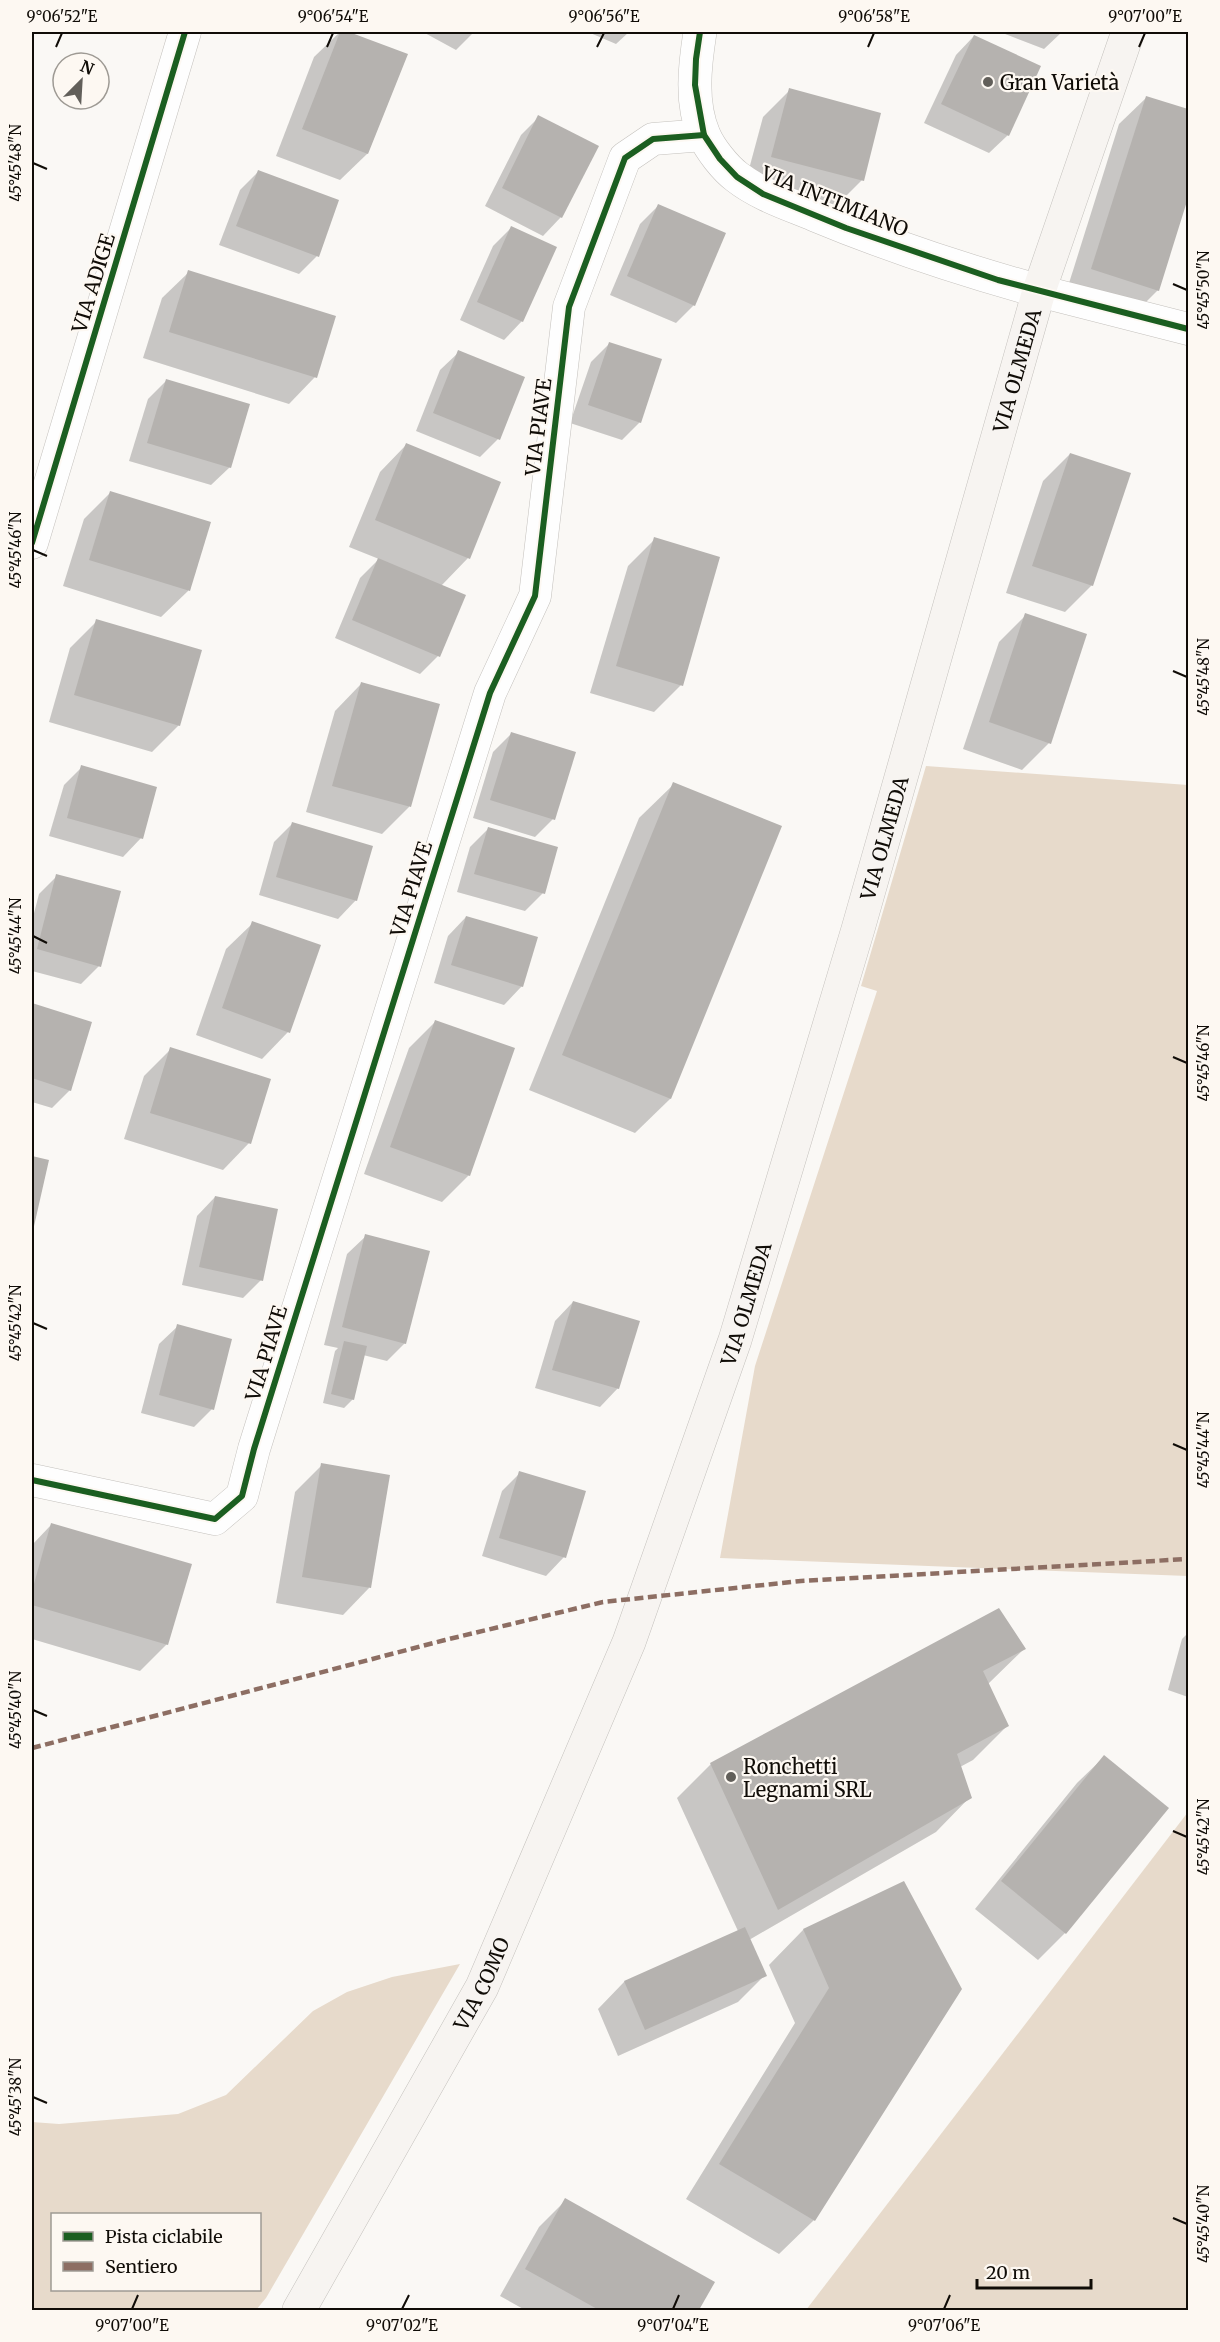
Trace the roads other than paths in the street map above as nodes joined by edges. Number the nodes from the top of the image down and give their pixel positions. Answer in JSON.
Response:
{"nodes":[{"id":1,"x":185,"y":32,"type":"edge"},
{"id":2,"x":700,"y":32,"type":"edge"},
{"id":3,"x":1128,"y":32,"type":"edge"},
{"id":4,"x":704,"y":135,"type":"junction"},
{"id":5,"x":1039,"y":291,"type":"junction"},
{"id":6,"x":1188,"y":329,"type":"edge"},
{"id":7,"x":32,"y":543,"type":"edge"},
{"id":8,"x":32,"y":1480,"type":"edge"},
{"id":9,"x":629,"y":1642,"type":"joint"},
{"id":10,"x":299,"y":2310,"type":"edge"}],
"edges":[{"from":1,"to":7,"type":"street","name":"VIA ADIGE"},
{"from":2,"to":4,"type":"street","name":"VIA INTIMIANO"},
{"from":3,"to":5,"type":"main road","name":"VIA OLMEDA"},
{"from":4,"to":5,"type":"street","name":"VIA INTIMIANO"},
{"from":4,"to":8,"type":"street","name":"VIA PIAVE"},
{"from":5,"to":6,"type":"street"},
{"from":5,"to":9,"type":"main road","name":"VIA OLMEDA"},
{"from":9,"to":10,"type":"main road","name":"VIA COMO"}]}
